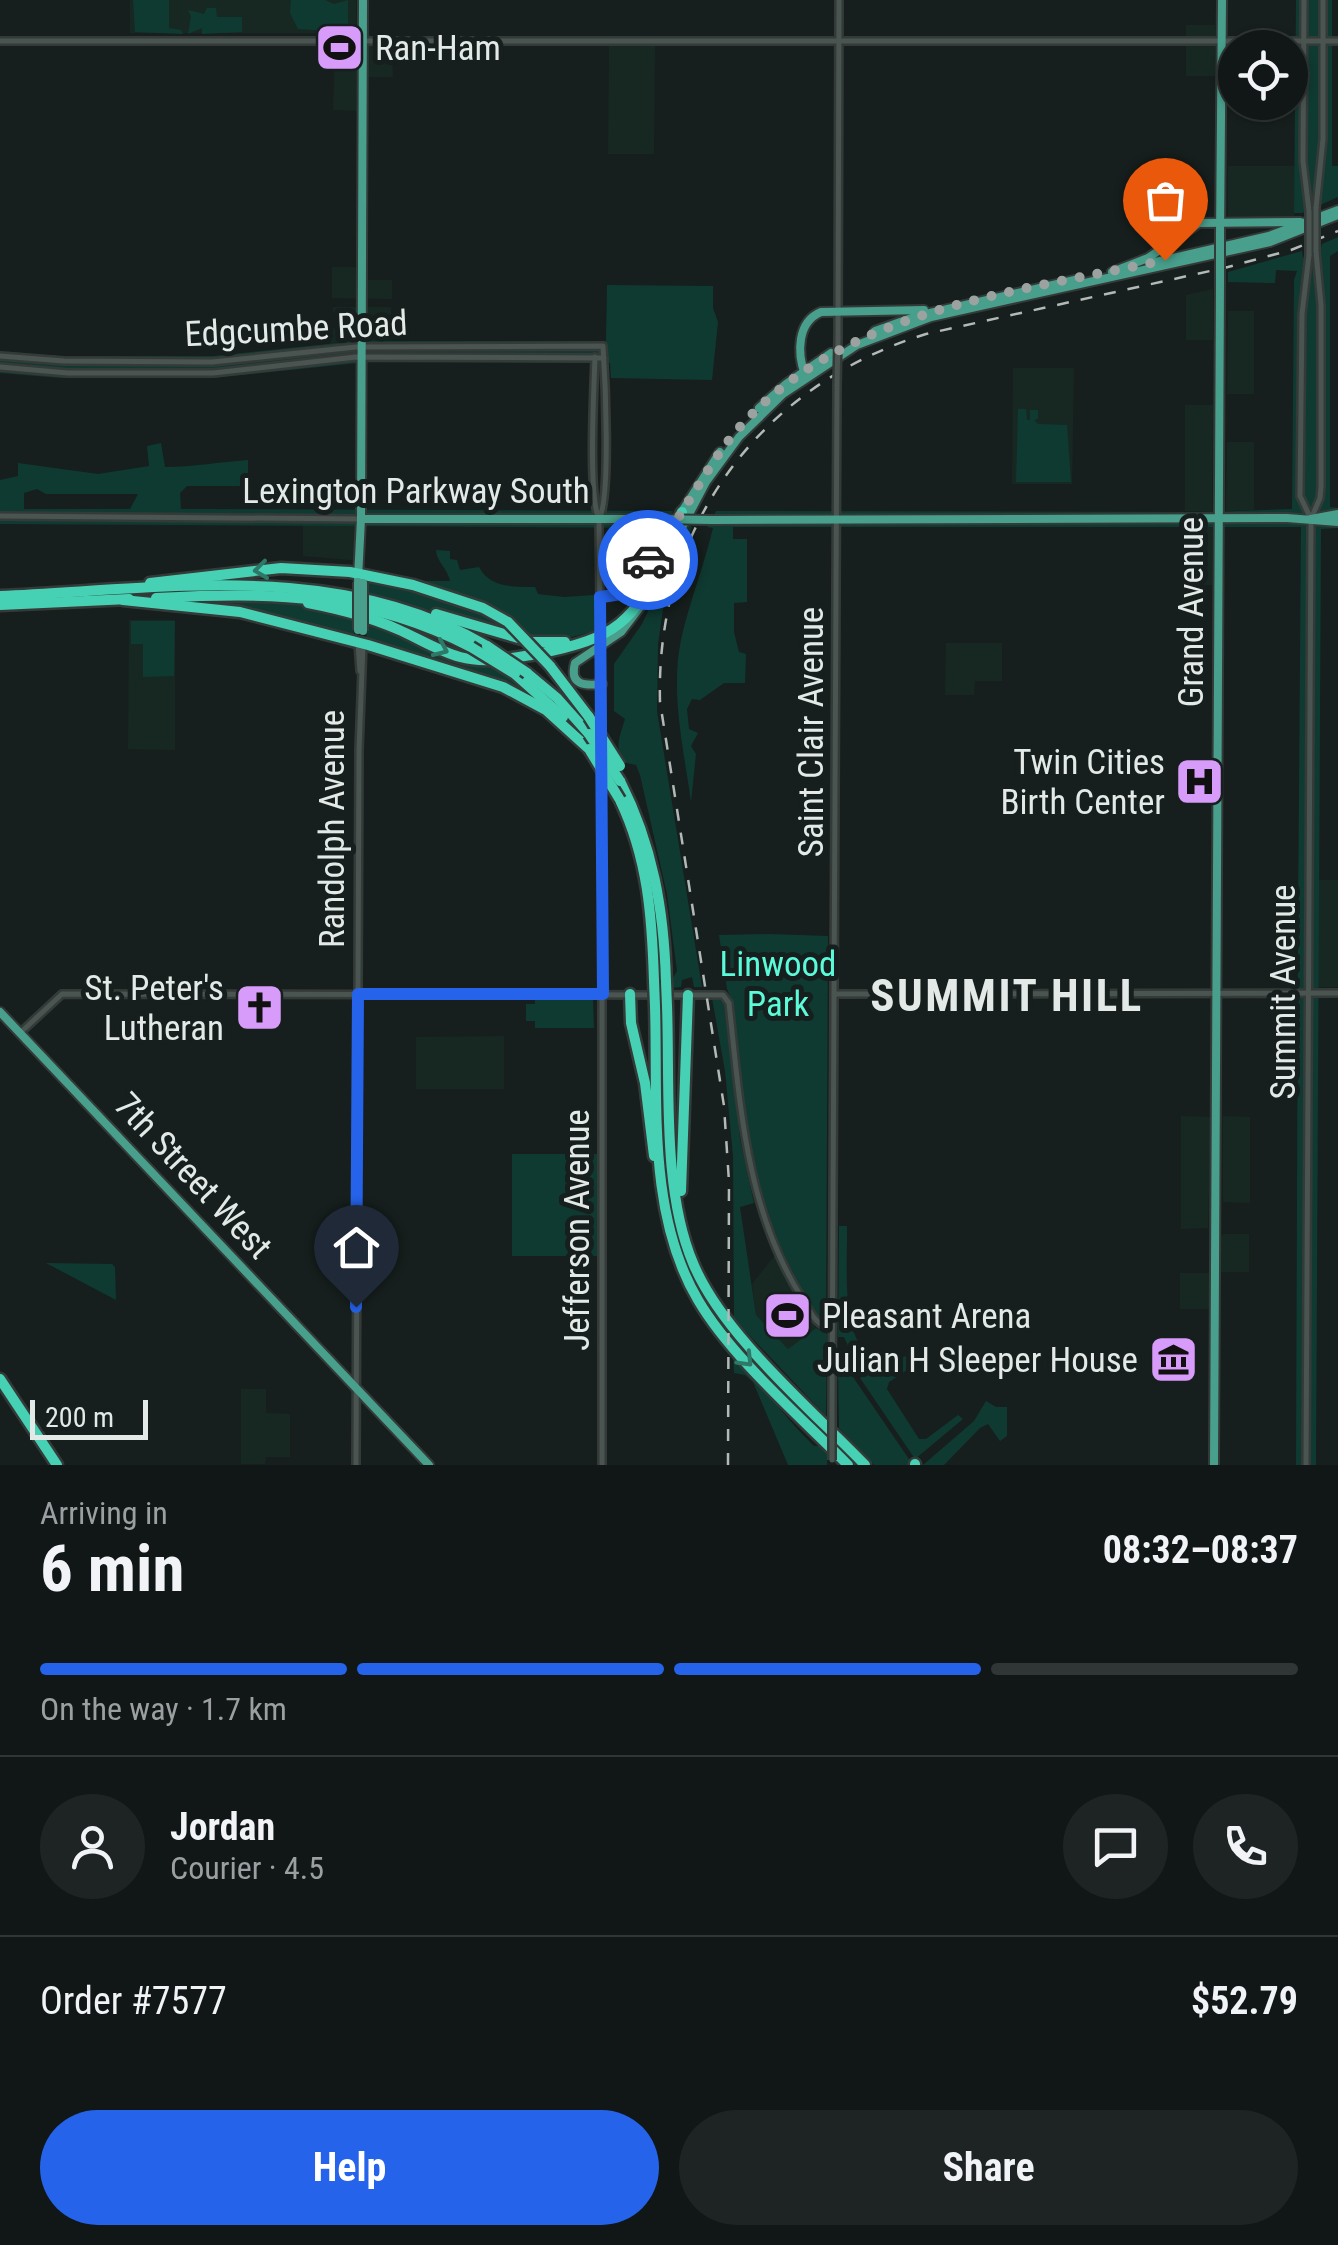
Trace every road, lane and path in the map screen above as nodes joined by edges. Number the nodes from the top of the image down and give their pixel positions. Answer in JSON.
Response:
{"nodes":[{"id":1,"x":364,"y":0,"type":"edge"},
{"id":2,"x":839,"y":0,"type":"edge"},
{"id":3,"x":1222,"y":0,"type":"edge"},
{"id":4,"x":1304,"y":0,"type":"edge"},
{"id":5,"x":1324,"y":0,"type":"edge"},
{"id":6,"x":1222,"y":30,"type":"edge"},
{"id":7,"x":1304,"y":30,"type":"edge"},
{"id":8,"x":364,"y":40,"type":"junction"},
{"id":9,"x":839,"y":40,"type":"junction"},
{"id":10,"x":1218,"y":40,"type":"edge"},
{"id":11,"x":1323,"y":40,"type":"junction"},
{"id":12,"x":0,"y":41,"type":"edge"},
{"id":13,"x":1308,"y":41,"type":"edge"},
{"id":14,"x":1338,"y":41,"type":"edge"},
{"id":15,"x":1221,"y":120,"type":"edge"},
{"id":16,"x":1303,"y":120,"type":"edge"},
{"id":17,"x":1312,"y":210,"type":"junction"},
{"id":18,"x":1338,"y":213,"type":"edge"},
{"id":19,"x":1310,"y":222,"type":"junction"},
{"id":20,"x":1220,"y":227,"type":"junction"},
{"id":21,"x":1312,"y":254,"type":"junction"},
{"id":22,"x":1153,"y":266,"type":"junction"},
{"id":23,"x":1112,"y":272,"type":"junction"},
{"id":24,"x":939,"y":310,"type":"junction"},
{"id":25,"x":838,"y":314,"type":"junction"},
{"id":26,"x":362,"y":346,"type":"junction"},
{"id":27,"x":596,"y":346,"type":"junction"},
{"id":28,"x":0,"y":356,"type":"edge"},
{"id":29,"x":802,"y":356,"type":"junction"},
{"id":30,"x":362,"y":357,"type":"junction"},
{"id":31,"x":595,"y":358,"type":"junction"},
{"id":32,"x":604,"y":358,"type":"junction"},
{"id":33,"x":0,"y":367,"type":"edge"},
{"id":34,"x":805,"y":372,"type":"junction"},
{"id":35,"x":767,"y":401,"type":"junction"},
{"id":36,"x":1300,"y":496,"type":"junction"},
{"id":37,"x":1320,"y":498,"type":"junction"},
{"id":38,"x":682,"y":512,"type":"junction"},
{"id":39,"x":0,"y":516,"type":"edge"},
{"id":40,"x":1337,"y":517,"type":"edge"},
{"id":41,"x":1219,"y":518,"type":"junction"},
{"id":42,"x":1287,"y":518,"type":"junction"},
{"id":43,"x":1311,"y":518,"type":"junction"},
{"id":44,"x":361,"y":519,"type":"junction"},
{"id":45,"x":599,"y":519,"type":"junction"},
{"id":46,"x":836,"y":520,"type":"junction"},
{"id":47,"x":669,"y":552,"type":"junction"},
{"id":48,"x":416,"y":576,"type":"dead end"},
{"id":49,"x":361,"y":578,"type":"junction"},
{"id":50,"x":389,"y":579,"type":"junction"},
{"id":51,"x":318,"y":589,"type":"junction"},
{"id":52,"x":110,"y":591,"type":"junction"},
{"id":53,"x":248,"y":594,"type":"junction"},
{"id":54,"x":0,"y":596,"type":"edge"},
{"id":55,"x":600,"y":597,"type":"junction"},
{"id":56,"x":123,"y":600,"type":"junction"},
{"id":57,"x":0,"y":605,"type":"edge"},
{"id":58,"x":360,"y":643,"type":"junction"},
{"id":59,"x":521,"y":674,"type":"junction"},
{"id":60,"x":602,"y":684,"type":"junction"},
{"id":61,"x":589,"y":749,"type":"junction"},
{"id":62,"x":648,"y":846,"type":"junction"},
{"id":63,"x":660,"y":982,"type":"junction"},
{"id":64,"x":1308,"y":993,"type":"junction"},
{"id":65,"x":1338,"y":993,"type":"edge"},
{"id":66,"x":358,"y":994,"type":"junction"},
{"id":67,"x":603,"y":994,"type":"junction"},
{"id":68,"x":630,"y":994,"type":"junction"},
{"id":69,"x":834,"y":994,"type":"junction"},
{"id":70,"x":1216,"y":994,"type":"junction"},
{"id":71,"x":688,"y":995,"type":"junction"},
{"id":72,"x":661,"y":1006,"type":"junction"},
{"id":73,"x":0,"y":1012,"type":"edge"},
{"id":74,"x":20,"y":1033,"type":"junction"},
{"id":75,"x":669,"y":1232,"type":"junction"},
{"id":76,"x":686,"y":1247,"type":"junction"},
{"id":77,"x":832,"y":1328,"type":"junction"},
{"id":78,"x":0,"y":1379,"type":"edge"},
{"id":79,"x":356,"y":1387,"type":"junction"},
{"id":80,"x":0,"y":1389,"type":"edge"},
{"id":81,"x":832,"y":1462,"type":"edge"},
{"id":82,"x":54,"y":1465,"type":"edge"},
{"id":83,"x":356,"y":1465,"type":"edge"},
{"id":84,"x":429,"y":1465,"type":"edge"},
{"id":85,"x":602,"y":1465,"type":"edge"},
{"id":86,"x":848,"y":1465,"type":"edge"},
{"id":87,"x":865,"y":1465,"type":"edge"},
{"id":88,"x":1214,"y":1465,"type":"edge"},
{"id":89,"x":1306,"y":1465,"type":"edge"}],
"edges":[{"from":1,"to":8,"type":"main road","name":"Randolph Avenue"},
{"from":2,"to":9,"type":"street","name":"Saint Clair Avenue"},
{"from":3,"to":6,"type":"main road","name":"Grand Avenue"},
{"from":4,"to":7,"type":"street","name":"Summit Avenue"},
{"from":5,"to":11,"type":"street","name":"Summit Avenue"},
{"from":8,"to":9,"type":"street"},
{"from":8,"to":12,"type":"street"},
{"from":8,"to":26,"type":"main road","name":"Randolph Avenue"},
{"from":9,"to":10,"type":"street"},
{"from":9,"to":25,"type":"street","name":"Saint Clair Avenue"},
{"from":11,"to":13,"type":"street"},
{"from":11,"to":14,"type":"street"},
{"from":11,"to":17,"type":"street","name":"Summit Avenue"},
{"from":15,"to":20,"type":"main road","name":"Grand Avenue"},
{"from":16,"to":17,"type":"street","name":"Summit Avenue"},
{"from":17,"to":21,"type":"street","name":"Summit Avenue","bridge":true},
{"from":18,"to":19,"type":"main road"},
{"from":18,"to":22,"type":"main road"},
{"from":19,"to":20,"type":"main road"},
{"from":19,"to":22,"type":"main road"},
{"from":20,"to":22,"type":"main road"},
{"from":20,"to":23,"type":"main road"},
{"from":20,"to":41,"type":"main road","name":"Grand Avenue","bridge":true},
{"from":21,"to":36,"type":"street","name":"Summit Avenue"},
{"from":21,"to":37,"type":"street","name":"Summit Avenue"},
{"from":22,"to":23,"type":"main road"},
{"from":22,"to":34,"type":"main road"},
{"from":23,"to":24,"type":"main road"},
{"from":24,"to":25,"type":"main road"},
{"from":24,"to":34,"type":"main road"},
{"from":25,"to":29,"type":"main road"},
{"from":25,"to":34,"type":"main road"},
{"from":25,"to":46,"type":"street","name":"Saint Clair Avenue","bridge":true},
{"from":26,"to":27,"type":"street","name":"Edgcumbe Road"},
{"from":26,"to":28,"type":"street","name":"Edgcumbe Road"},
{"from":26,"to":30,"type":"main road","name":"Randolph Avenue"},
{"from":27,"to":31,"type":"street"},
{"from":27,"to":32,"type":"street"},
{"from":29,"to":34,"type":"main road"},
{"from":29,"to":35,"type":"main road"},
{"from":30,"to":31,"type":"street","name":"Edgcumbe Road"},
{"from":30,"to":33,"type":"street","name":"Edgcumbe Road"},
{"from":30,"to":44,"type":"main road","name":"Randolph Avenue"},
{"from":31,"to":32,"type":"street","name":"Edgcumbe Road"},
{"from":31,"to":45,"type":"street"},
{"from":32,"to":45,"type":"street"},
{"from":34,"to":35,"type":"main road"},
{"from":34,"to":47,"type":"main road"},
{"from":35,"to":38,"type":"main road"},
{"from":36,"to":42,"type":"street"},
{"from":36,"to":43,"type":"street","name":"Summit Avenue"},
{"from":37,"to":40,"type":"street"},
{"from":37,"to":43,"type":"street","name":"Summit Avenue"},
{"from":38,"to":51,"type":"highway"},
{"from":38,"to":55,"type":"main road"},
{"from":39,"to":44,"type":"street","name":"Lexington Parkway South"},
{"from":40,"to":43,"type":"main road","name":"Lexington Parkway South"},
{"from":41,"to":42,"type":"main road","name":"Lexington Parkway South"},
{"from":41,"to":46,"type":"main road","name":"Lexington Parkway South"},
{"from":41,"to":70,"type":"main road","name":"Grand Avenue"},
{"from":42,"to":43,"type":"main road","name":"Lexington Parkway South"},
{"from":43,"to":64,"type":"street","name":"Summit Avenue"},
{"from":44,"to":45,"type":"main road","name":"Lexington Parkway South"},
{"from":44,"to":49,"type":"main road","name":"Randolph Avenue"},
{"from":45,"to":46,"type":"main road","name":"Lexington Parkway South","bridge":true},
{"from":45,"to":55,"type":"street","name":"Jefferson Avenue"},
{"from":46,"to":69,"type":"street","name":"Saint Clair Avenue"},
{"from":53,"to":47,"type":"highway","one_way":true},
{"from":47,"to":60,"type":"main road"},
{"from":48,"to":50,"type":"highway"},
{"from":49,"to":50,"type":"highway"},
{"from":49,"to":52,"type":"highway","one_way":true},
{"from":49,"to":58,"type":"main road","name":"Randolph Avenue","bridge":true},
{"from":50,"to":62,"type":"highway","bridge":true},
{"from":51,"to":52,"type":"highway"},
{"from":51,"to":59,"type":"highway","bridge":true},
{"from":52,"to":54,"type":"highway"},
{"from":53,"to":56,"type":"highway"},
{"from":53,"to":59,"type":"highway","bridge":true},
{"from":55,"to":60,"type":"street","name":"Jefferson Avenue","bridge":true},
{"from":56,"to":57,"type":"highway"},
{"from":56,"to":58,"type":"highway"},
{"from":58,"to":61,"type":"highway"},
{"from":58,"to":66,"type":"street","name":"Randolph Avenue"},
{"from":59,"to":61,"type":"highway"},
{"from":59,"to":62,"type":"highway","bridge":true},
{"from":60,"to":67,"type":"street","name":"Jefferson Avenue"},
{"from":61,"to":63,"type":"highway","bridge":true},
{"from":62,"to":63,"type":"highway"},
{"from":63,"to":72,"type":"highway","bridge":true},
{"from":64,"to":65,"type":"street"},
{"from":64,"to":70,"type":"street"},
{"from":64,"to":89,"type":"street","name":"Summit Avenue"},
{"from":66,"to":67,"type":"street"},
{"from":66,"to":74,"type":"street"},
{"from":66,"to":79,"type":"street","name":"Randolph Avenue"},
{"from":67,"to":68,"type":"street"},
{"from":67,"to":85,"type":"street","name":"Jefferson Avenue"},
{"from":68,"to":71,"type":"street"},
{"from":68,"to":75,"type":"highway"},
{"from":69,"to":70,"type":"street"},
{"from":69,"to":77,"type":"street","name":"Saint Clair Avenue"},
{"from":70,"to":88,"type":"main road","name":"Grand Avenue"},
{"from":71,"to":76,"type":"highway"},
{"from":71,"to":77,"type":"street"},
{"from":72,"to":75,"type":"highway"},
{"from":72,"to":76,"type":"highway"},
{"from":73,"to":74,"type":"main road","name":"7th Street West"},
{"from":74,"to":79,"type":"main road","name":"7th Street West"},
{"from":75,"to":86,"type":"highway","one_way":true},
{"from":76,"to":87,"type":"highway"},
{"from":77,"to":81,"type":"street","name":"Saint Clair Avenue","bridge":true},
{"from":78,"to":82,"type":"highway"},
{"from":79,"to":83,"type":"street","name":"Randolph Avenue"},
{"from":79,"to":84,"type":"main road","name":"7th Street West"},
{"from":80,"to":82,"type":"highway"}]}
